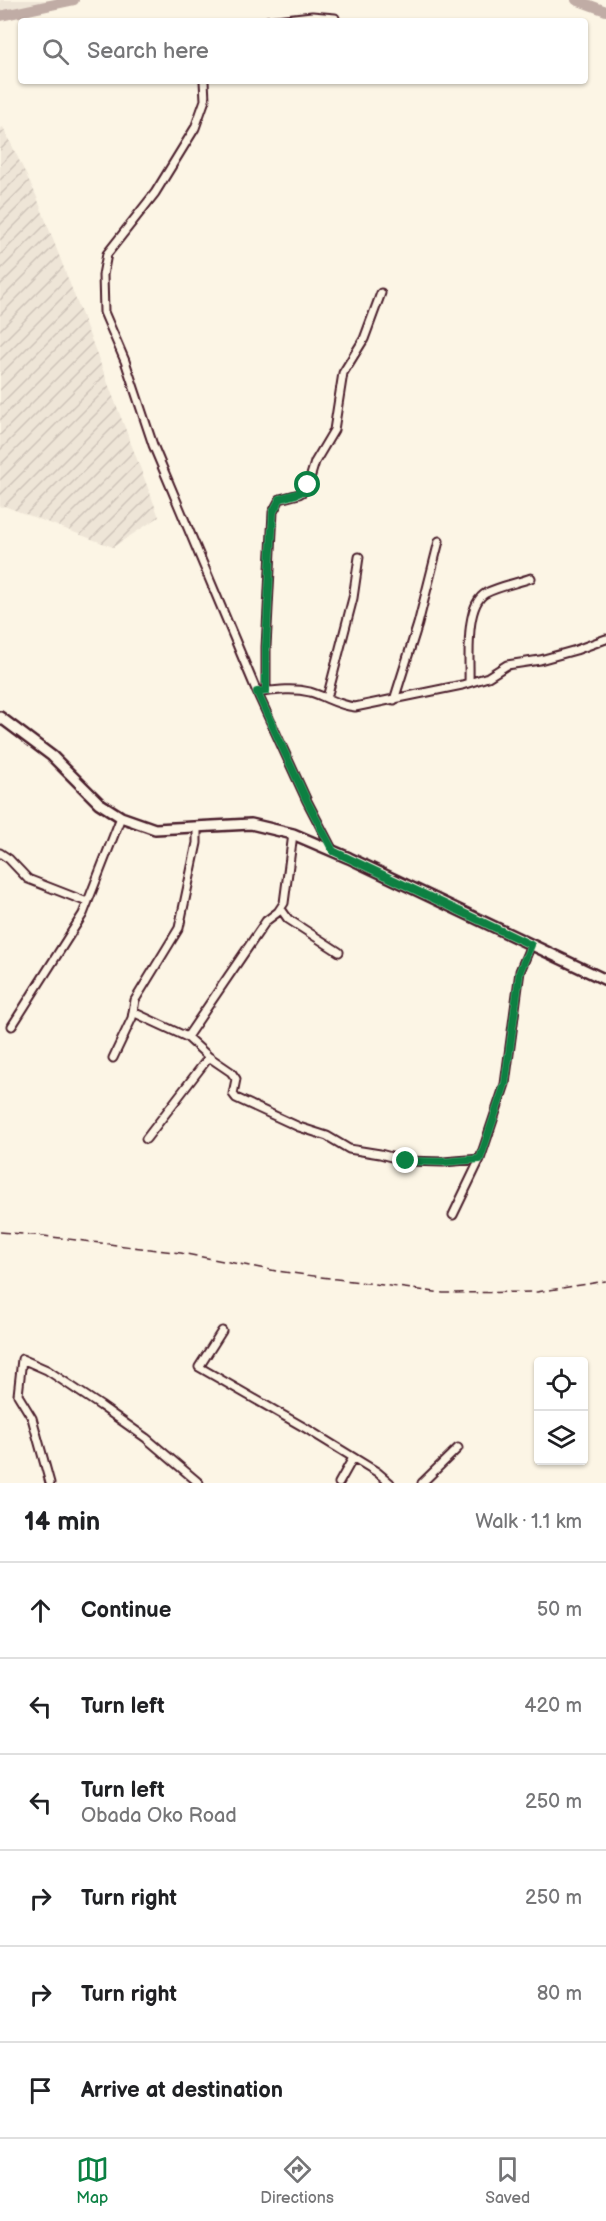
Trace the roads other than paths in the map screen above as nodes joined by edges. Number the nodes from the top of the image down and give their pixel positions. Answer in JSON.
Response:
{"nodes":[{"id":1,"x":294,"y":18,"type":"edge"},
{"id":2,"x":335,"y":18,"type":"dead end"},
{"id":3,"x":204,"y":84,"type":"edge"},
{"id":4,"x":381,"y":293,"type":"dead end"},
{"id":5,"x":440,"y":541,"type":"dead end"},
{"id":6,"x":359,"y":557,"type":"dead end"},
{"id":7,"x":531,"y":578,"type":"dead end"},
{"id":8,"x":606,"y":639,"type":"edge"},
{"id":9,"x":469,"y":682,"type":"junction"},
{"id":10,"x":266,"y":691,"type":"junction"},
{"id":11,"x":257,"y":692,"type":"junction"},
{"id":12,"x":327,"y":698,"type":"junction"},
{"id":13,"x":394,"y":700,"type":"junction"},
{"id":14,"x":0,"y":717,"type":"edge"},
{"id":15,"x":121,"y":817,"type":"junction"},
{"id":16,"x":197,"y":827,"type":"junction"},
{"id":17,"x":293,"y":834,"type":"junction"},
{"id":18,"x":333,"y":851,"type":"junction"},
{"id":19,"x":0,"y":853,"type":"edge"},
{"id":20,"x":87,"y":902,"type":"junction"},
{"id":21,"x":281,"y":909,"type":"junction"},
{"id":22,"x":531,"y":945,"type":"junction"},
{"id":23,"x":339,"y":952,"type":"dead end"},
{"id":24,"x":606,"y":980,"type":"edge"},
{"id":25,"x":133,"y":1012,"type":"junction"},
{"id":26,"x":12,"y":1026,"type":"dead end"},
{"id":27,"x":187,"y":1037,"type":"junction"},
{"id":28,"x":209,"y":1057,"type":"junction"},
{"id":29,"x":113,"y":1058,"type":"dead end"},
{"id":30,"x":146,"y":1139,"type":"dead end"},
{"id":31,"x":480,"y":1159,"type":"junction"},
{"id":32,"x":453,"y":1215,"type":"dead end"},
{"id":33,"x":222,"y":1331,"type":"dead end"},
{"id":34,"x":458,"y":1448,"type":"dead end"},
{"id":35,"x":353,"y":1458,"type":"junction"},
{"id":36,"x":50,"y":1483,"type":"edge"},
{"id":37,"x":199,"y":1483,"type":"edge"},
{"id":38,"x":339,"y":1483,"type":"edge"},
{"id":39,"x":390,"y":1483,"type":"edge"},
{"id":40,"x":422,"y":1483,"type":"edge"}],
"edges":[{"from":1,"to":2,"type":"street"},
{"from":3,"to":11,"type":"street"},
{"from":4,"to":10,"type":"street"},
{"from":5,"to":13,"type":"street"},
{"from":6,"to":12,"type":"street"},
{"from":7,"to":9,"type":"street"},
{"from":8,"to":9,"type":"street"},
{"from":9,"to":13,"type":"street"},
{"from":10,"to":11,"type":"street"},
{"from":10,"to":12,"type":"street"},
{"from":11,"to":18,"type":"street"},
{"from":12,"to":13,"type":"street"},
{"from":14,"to":15,"type":"main road"},
{"from":15,"to":16,"type":"main road"},
{"from":15,"to":20,"type":"street"},
{"from":16,"to":17,"type":"main road"},
{"from":16,"to":25,"type":"street"},
{"from":17,"to":18,"type":"main road"},
{"from":17,"to":21,"type":"street"},
{"from":18,"to":22,"type":"main road"},
{"from":19,"to":20,"type":"street"},
{"from":20,"to":26,"type":"street"},
{"from":21,"to":23,"type":"street"},
{"from":21,"to":27,"type":"street"},
{"from":22,"to":24,"type":"main road"},
{"from":22,"to":31,"type":"street"},
{"from":25,"to":27,"type":"street"},
{"from":25,"to":29,"type":"street"},
{"from":27,"to":28,"type":"street"},
{"from":28,"to":30,"type":"street"},
{"from":28,"to":31,"type":"street"},
{"from":31,"to":32,"type":"street"},
{"from":33,"to":35,"type":"street"},
{"from":34,"to":40,"type":"street"},
{"from":35,"to":38,"type":"street"},
{"from":35,"to":39,"type":"street"},
{"from":36,"to":37,"type":"street"}]}
